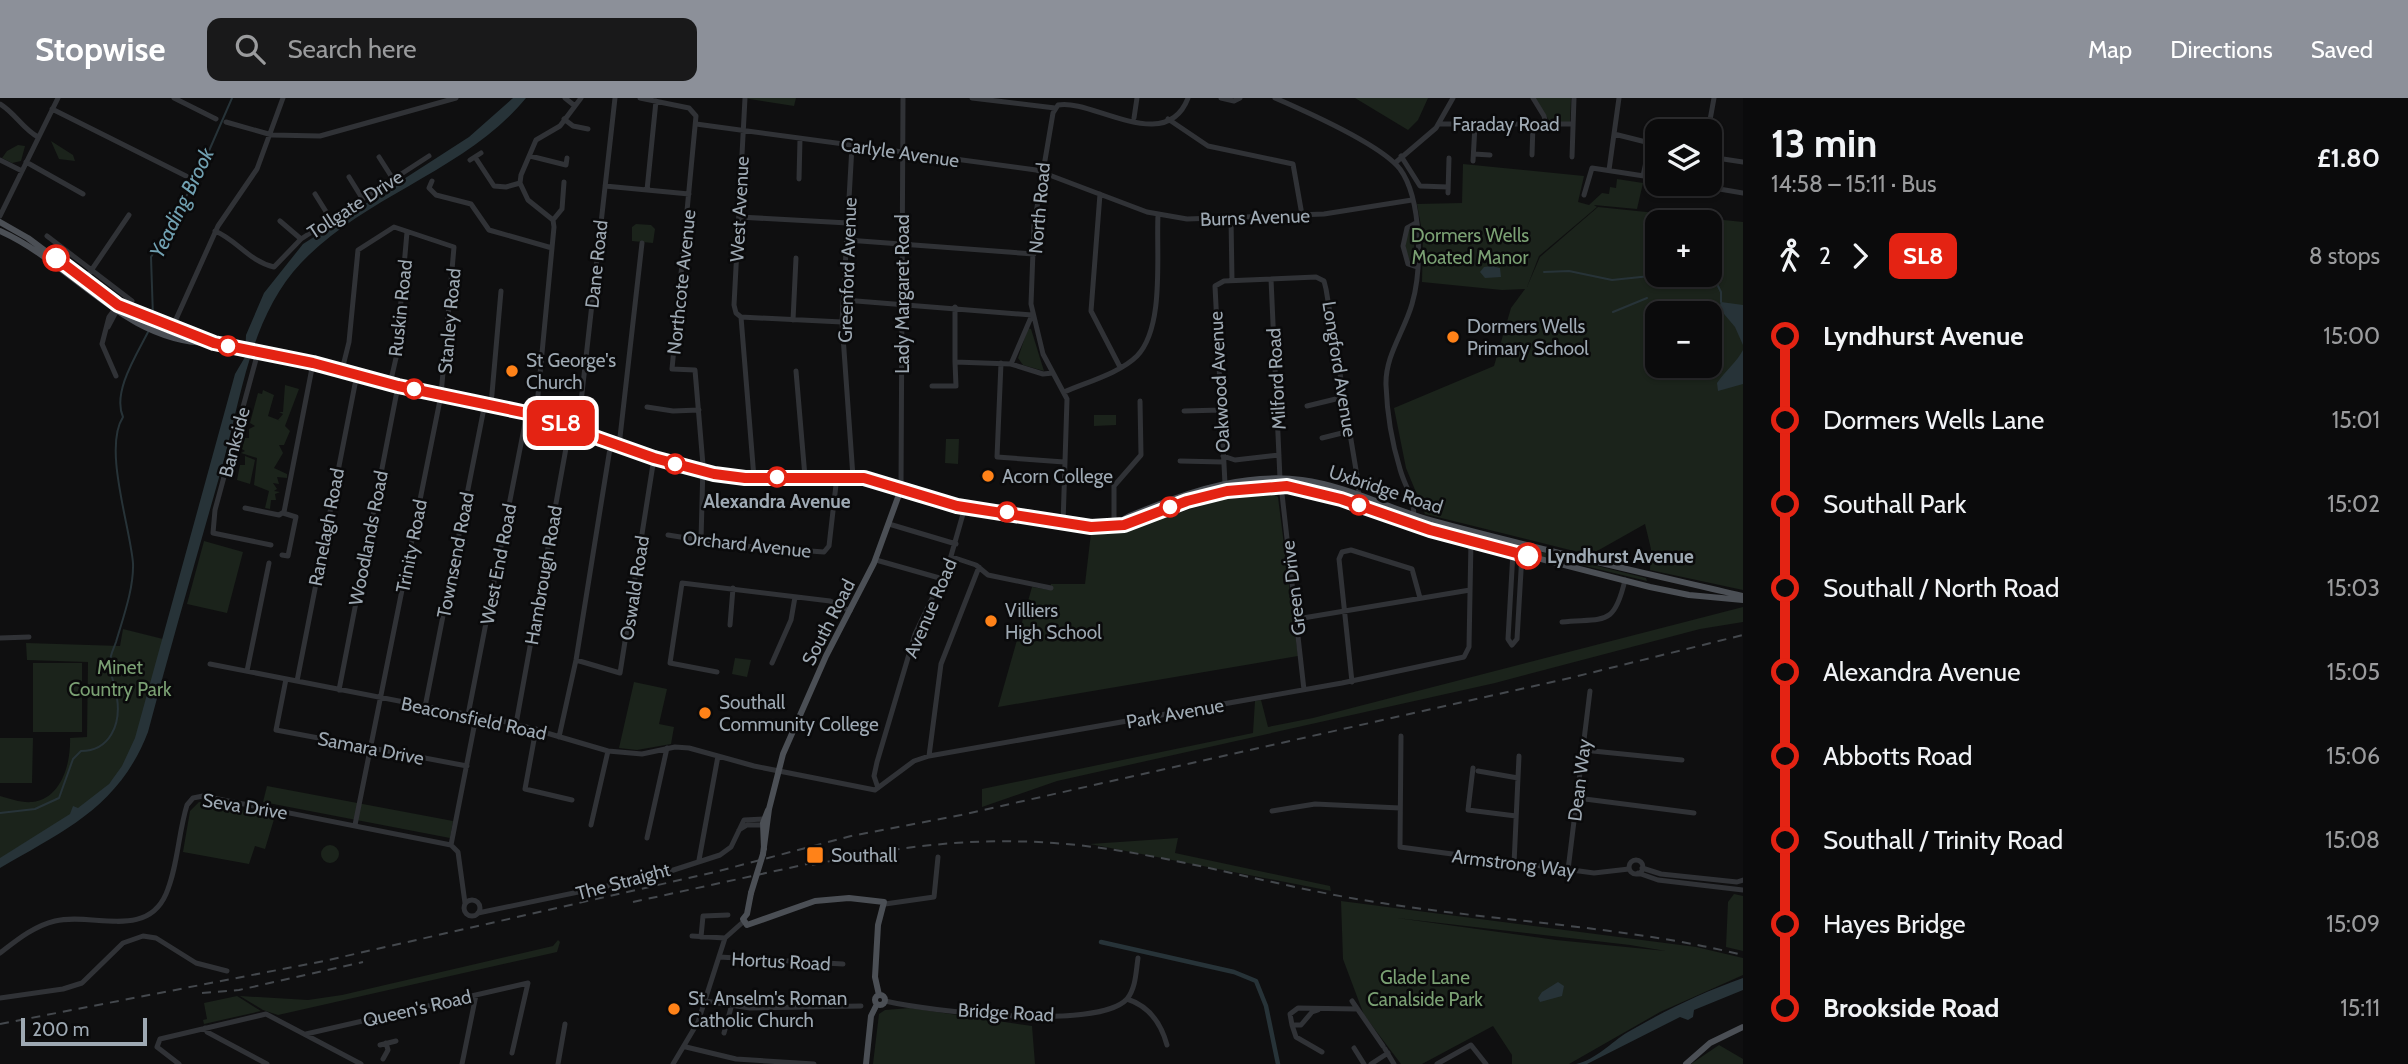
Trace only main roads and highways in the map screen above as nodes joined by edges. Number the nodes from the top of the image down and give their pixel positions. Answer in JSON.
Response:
{"nodes":[{"id":1,"x":0,"y":222,"type":"edge"},
{"id":2,"x":0,"y":231,"type":"edge"},
{"id":3,"x":116,"y":309,"type":"junction"},
{"id":4,"x":158,"y":326,"type":"junction"},
{"id":5,"x":184,"y":335,"type":"junction"},
{"id":6,"x":1280,"y":482,"type":"junction"},
{"id":7,"x":1315,"y":482,"type":"junction"},
{"id":8,"x":901,"y":489,"type":"junction"},
{"id":9,"x":1313,"y":491,"type":"junction"},
{"id":10,"x":1197,"y":494,"type":"junction"},
{"id":11,"x":1497,"y":538,"type":"junction"},
{"id":12,"x":1495,"y":547,"type":"junction"},
{"id":13,"x":1558,"y":553,"type":"junction"},
{"id":14,"x":1555,"y":562,"type":"junction"},
{"id":15,"x":1649,"y":575,"type":"junction"},
{"id":16,"x":1646,"y":586,"type":"junction"},
{"id":17,"x":1741,"y":596,"type":"edge"},
{"id":18,"x":766,"y":818,"type":"junction"},
{"id":19,"x":764,"y":851,"type":"junction"},
{"id":20,"x":750,"y":918,"type":"junction"},
{"id":21,"x":743,"y":922,"type":"road end"},
{"id":22,"x":879,"y":995,"type":"junction"},
{"id":23,"x":877,"y":1004,"type":"junction"},
{"id":24,"x":1743,"y":1027,"type":"edge"},
{"id":25,"x":866,"y":1064,"type":"edge"},
{"id":26,"x":1686,"y":1064,"type":"edge"}],
"edges":[{"from":1,"to":3,"type":"main road"},
{"from":2,"to":3,"type":"main road"},
{"from":3,"to":4,"type":"main road"},
{"from":4,"to":5,"type":"main road"},
{"from":4,"to":5,"type":"main road"},
{"from":5,"to":8,"type":"main road","name":"Uxbridge Road"},
{"from":6,"to":7,"type":"main road","name":"Uxbridge Road"},
{"from":6,"to":9,"type":"main road","name":"Uxbridge Road"},
{"from":6,"to":10,"type":"main road","name":"Uxbridge Road"},
{"from":6,"to":10,"type":"main road","name":"Uxbridge Road"},
{"from":7,"to":9,"type":"main road"},
{"from":7,"to":11,"type":"main road","name":"Uxbridge Road"},
{"from":8,"to":10,"type":"main road","name":"Uxbridge Road"},
{"from":8,"to":18,"type":"main road","name":"South Road"},
{"from":9,"to":12,"type":"main road","name":"Uxbridge Road"},
{"from":11,"to":12,"type":"main road"},
{"from":11,"to":13,"type":"main road","name":"Uxbridge Road"},
{"from":12,"to":14,"type":"main road","name":"Uxbridge Road"},
{"from":13,"to":14,"type":"main road"},
{"from":13,"to":15,"type":"main road","name":"Uxbridge Road"},
{"from":14,"to":16,"type":"main road","name":"Uxbridge Road"},
{"from":15,"to":16,"type":"main road"},
{"from":15,"to":17,"type":"main road","name":"Uxbridge Road"},
{"from":16,"to":17,"type":"main road","name":"Uxbridge Road"},
{"from":18,"to":19,"type":"main road","name":"South Road"},
{"from":18,"to":19,"type":"main road","name":"South Road"},
{"from":19,"to":20,"type":"main road","name":"South Road","bridge":true},
{"from":20,"to":21,"type":"main road","name":"South Road"},
{"from":20,"to":22,"type":"main road"},
{"from":22,"to":23,"type":"main road"},
{"from":22,"to":23,"type":"main road"},
{"from":23,"to":25,"type":"main road"},
{"from":24,"to":26,"type":"main road"}]}
